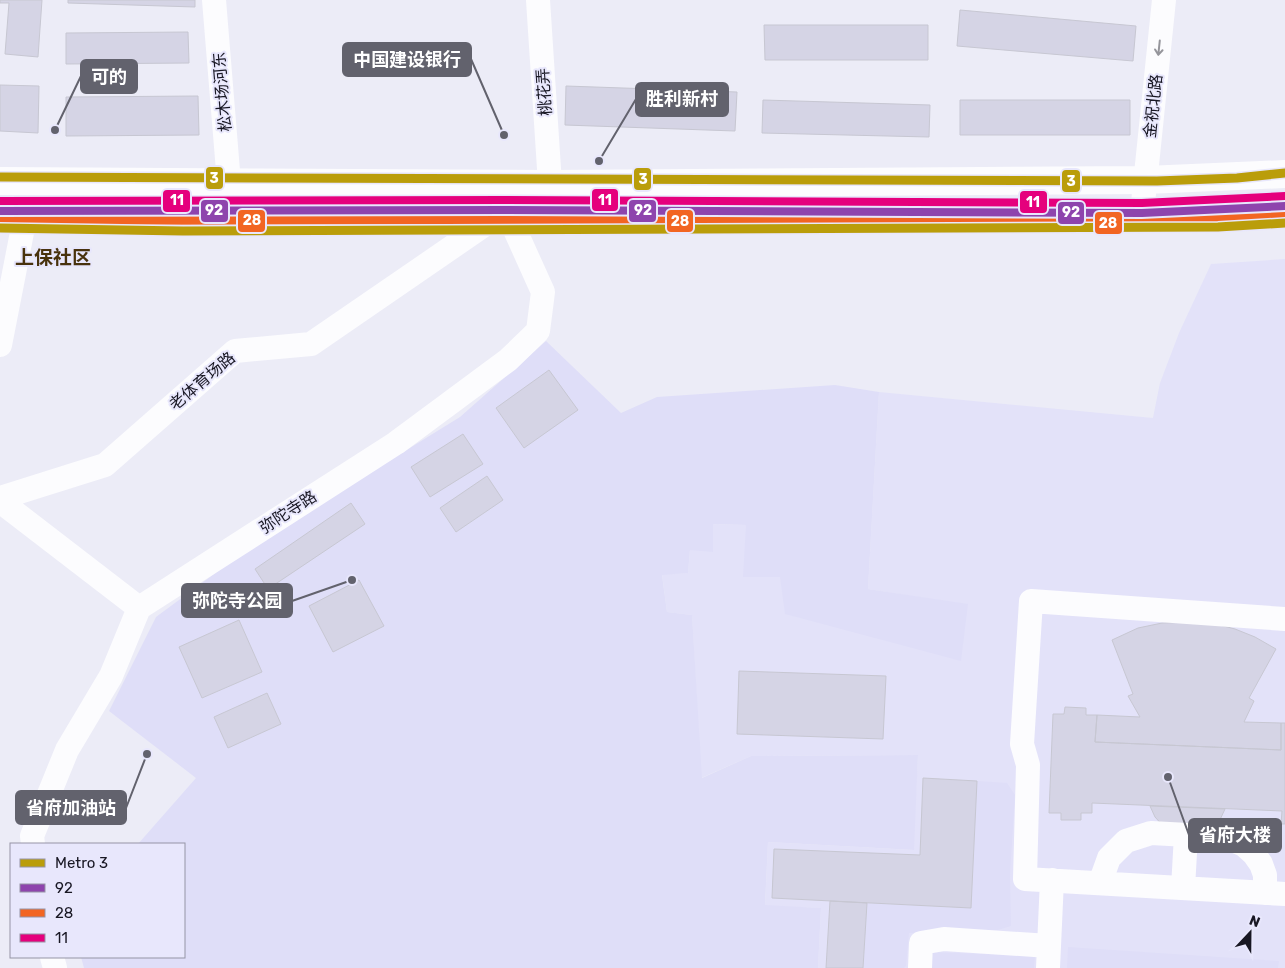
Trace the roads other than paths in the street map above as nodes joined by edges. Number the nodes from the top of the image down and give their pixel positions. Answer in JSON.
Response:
{"nodes":[{"id":1,"x":214,"y":0,"type":"edge"},
{"id":2,"x":538,"y":0,"type":"edge"},
{"id":3,"x":1164,"y":0,"type":"edge"},
{"id":4,"x":1285,"y":174,"type":"edge"},
{"id":5,"x":1146,"y":180,"type":"junction"},
{"id":6,"x":0,"y":181,"type":"edge"},
{"id":7,"x":230,"y":183,"type":"junction"},
{"id":8,"x":550,"y":184,"type":"junction"},
{"id":9,"x":1285,"y":206,"type":"edge"},
{"id":10,"x":506,"y":210,"type":"junction"},
{"id":11,"x":13,"y":212,"type":"edge"},
{"id":12,"x":1142,"y":213,"type":"junction"},
{"id":13,"x":0,"y":345,"type":"edge"},
{"id":14,"x":0,"y":499,"type":"edge"},
{"id":15,"x":138,"y":608,"type":"junction"},
{"id":16,"x":1285,"y":620,"type":"edge"},
{"id":17,"x":1186,"y":835,"type":"junction"},
{"id":18,"x":33,"y":843,"type":"edge"},
{"id":19,"x":1052,"y":880,"type":"junction"},
{"id":20,"x":1100,"y":884,"type":"junction"},
{"id":21,"x":1183,"y":888,"type":"junction"},
{"id":22,"x":1275,"y":894,"type":"edge"},
{"id":23,"x":1048,"y":957,"type":"edge"},
{"id":24,"x":920,"y":968,"type":"edge"}],
"edges":[{"from":1,"to":7,"type":"street","name":"松木场河东"},
{"from":2,"to":8,"type":"street","name":"桃花弄"},
{"from":3,"to":5,"type":"street","name":"金祝北路","one_way":true},
{"from":4,"to":5,"type":"main road"},
{"from":5,"to":8,"type":"main road"},
{"from":5,"to":12,"type":"street","name":"金祝北路"},
{"from":6,"to":7,"type":"main road"},
{"from":7,"to":8,"type":"main road"},
{"from":9,"to":12,"type":"main road"},
{"from":10,"to":11,"type":"main road"},
{"from":10,"to":12,"type":"main road"},
{"from":10,"to":14,"type":"street","name":"老体育场路"},
{"from":10,"to":15,"type":"street","name":"弥陀寺路"},
{"from":11,"to":13,"type":"street"},
{"from":14,"to":15,"type":"street"},
{"from":15,"to":18,"type":"street"},
{"from":16,"to":19,"type":"street"},
{"from":17,"to":20,"type":"street"},
{"from":17,"to":21,"type":"street"},
{"from":17,"to":22,"type":"street"},
{"from":19,"to":20,"type":"street"},
{"from":19,"to":23,"type":"street"},
{"from":20,"to":21,"type":"street"},
{"from":21,"to":22,"type":"street"},
{"from":23,"to":24,"type":"street"}]}
